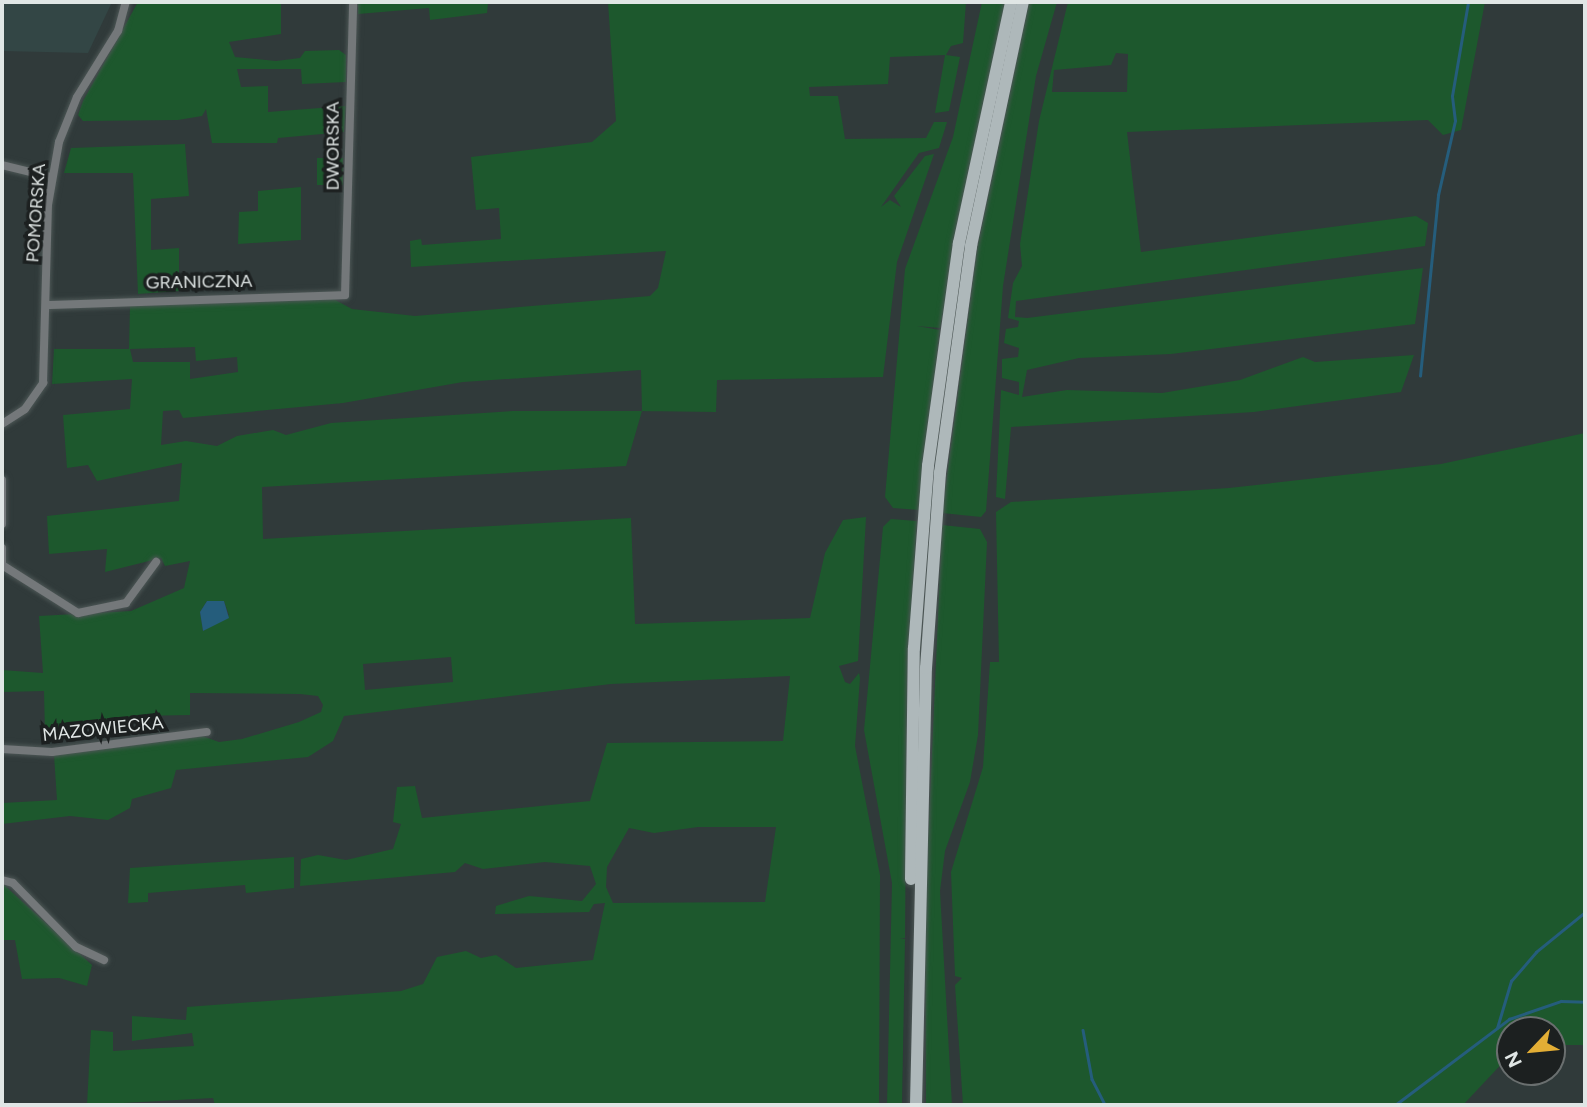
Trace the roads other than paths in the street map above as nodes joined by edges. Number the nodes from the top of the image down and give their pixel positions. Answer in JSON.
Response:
{"nodes":[{"id":1,"x":127,"y":2,"type":"edge"},
{"id":2,"x":352,"y":2,"type":"edge"},
{"id":3,"x":1011,"y":2,"type":"edge"},
{"id":4,"x":1023,"y":2,"type":"edge"},
{"id":5,"x":2,"y":165,"type":"edge"},
{"id":6,"x":51,"y":177,"type":"junction"},
{"id":7,"x":348,"y":290,"type":"joint"},
{"id":8,"x":47,"y":305,"type":"junction"},
{"id":9,"x":2,"y":424,"type":"edge"},
{"id":10,"x":2,"y":480,"type":"edge"},
{"id":11,"x":2,"y":524,"type":"edge"},
{"id":12,"x":2,"y":548,"type":"edge"},
{"id":13,"x":156,"y":562,"type":"dead end"},
{"id":14,"x":2,"y":565,"type":"edge"},
{"id":15,"x":207,"y":732,"type":"dead end"},
{"id":16,"x":2,"y":749,"type":"edge"},
{"id":17,"x":2,"y":880,"type":"edge"},
{"id":18,"x":104,"y":960,"type":"dead end"},
{"id":19,"x":908,"y":1105,"type":"edge"},
{"id":20,"x":916,"y":1105,"type":"edge"}],
"edges":[{"from":1,"to":6,"type":"street","name":"POMORSKA"},
{"from":2,"to":7,"type":"street","name":"DWORSKA"},
{"from":3,"to":19,"type":"main road"},
{"from":4,"to":20,"type":"main road"},
{"from":5,"to":6,"type":"street"},
{"from":6,"to":8,"type":"street","name":"POMORSKA"},
{"from":7,"to":8,"type":"street","name":"GRANICZNA"},
{"from":8,"to":9,"type":"street","name":"POMORSKA"},
{"from":10,"to":11,"type":"street"},
{"from":12,"to":14,"type":"street"},
{"from":13,"to":14,"type":"street"},
{"from":15,"to":16,"type":"street","name":"MAZOWIECKA"},
{"from":17,"to":18,"type":"street"}]}
